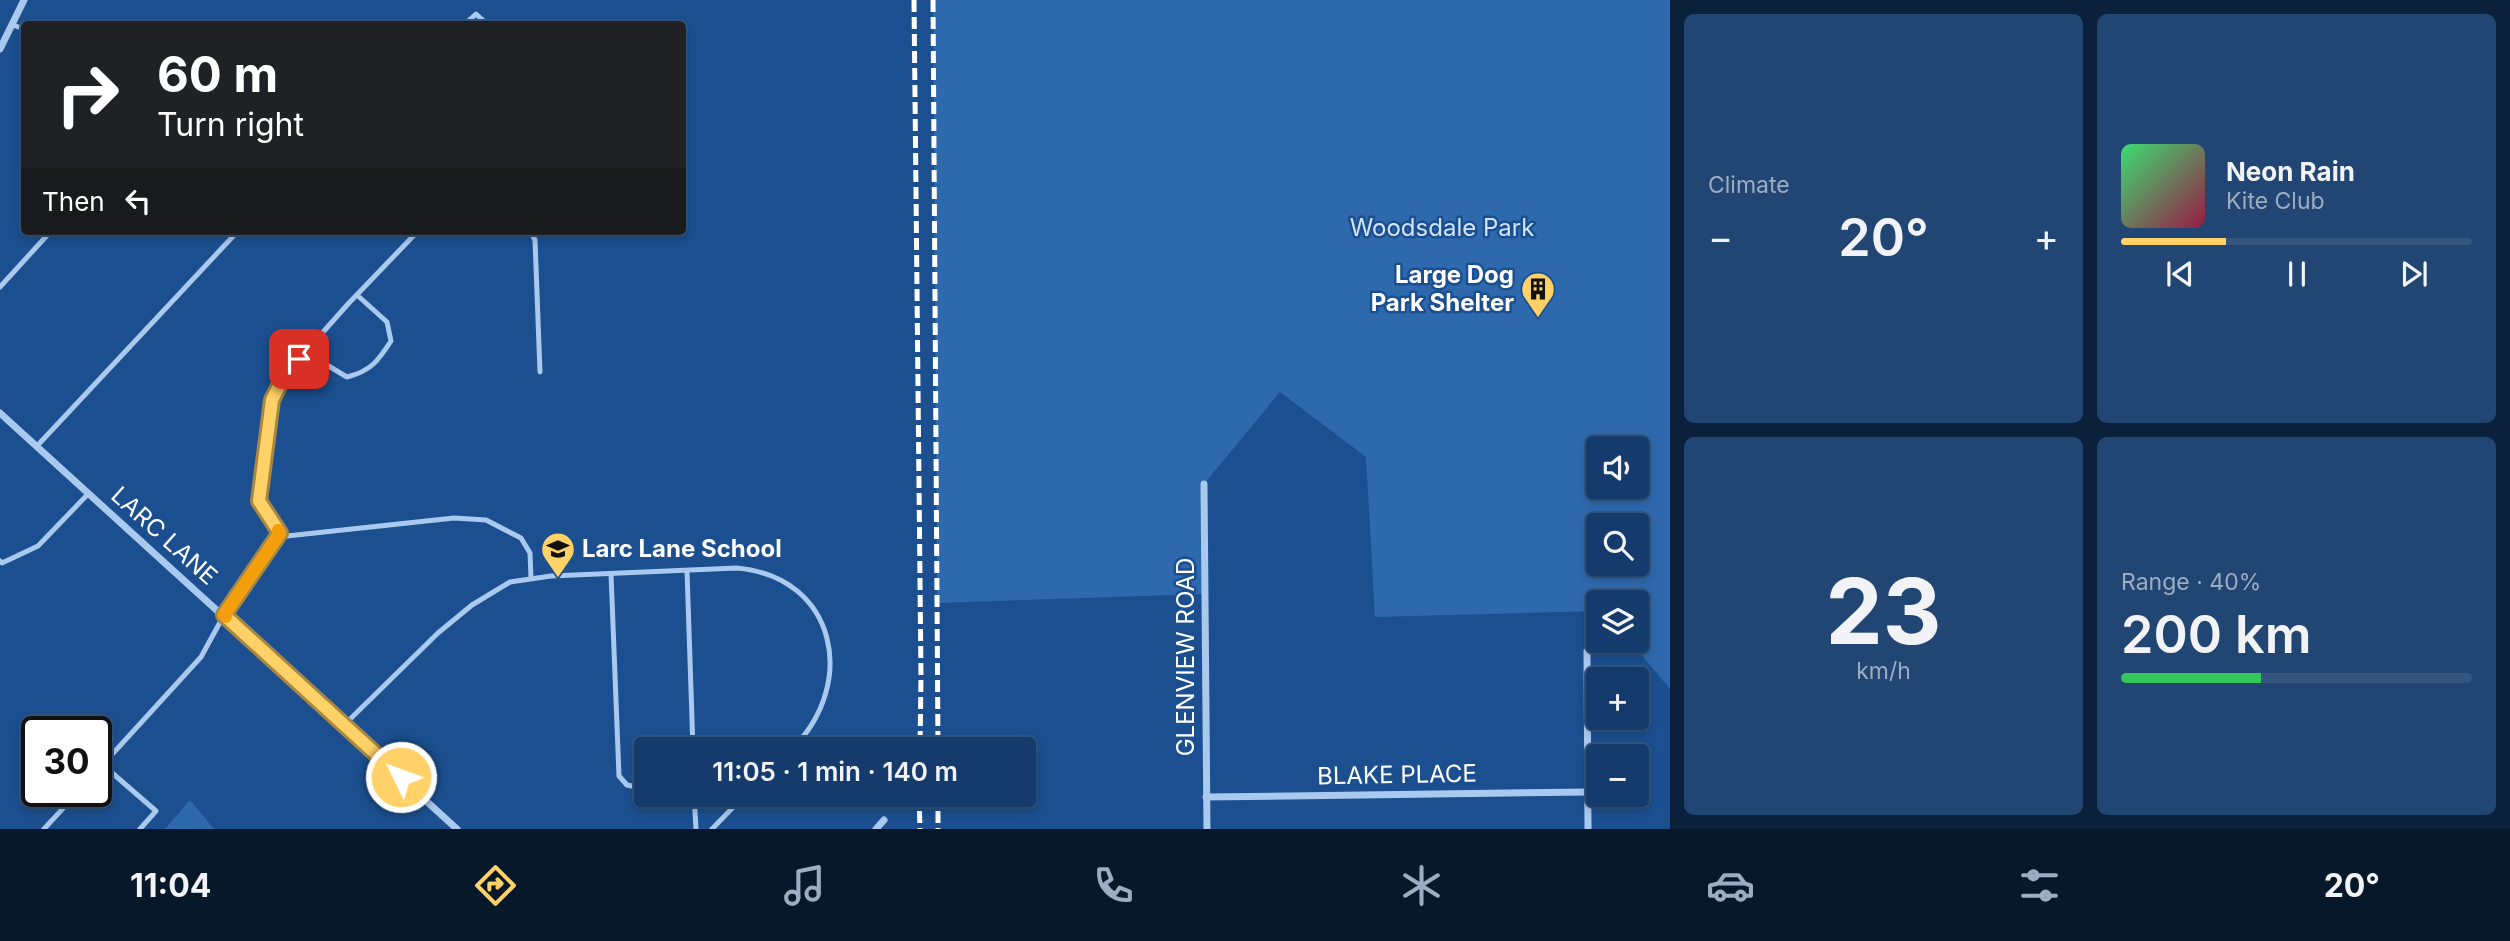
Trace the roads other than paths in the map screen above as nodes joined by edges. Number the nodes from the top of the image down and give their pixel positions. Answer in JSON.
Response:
{"nodes":[{"id":1,"x":24,"y":0,"type":"edge"},
{"id":2,"x":468,"y":21,"type":"edge"},
{"id":3,"x":484,"y":21,"type":"edge"},
{"id":4,"x":13,"y":24,"type":"junction"},
{"id":5,"x":21,"y":28,"type":"edge"},
{"id":6,"x":0,"y":49,"type":"edge"},
{"id":7,"x":47,"y":235,"type":"edge"},
{"id":8,"x":234,"y":235,"type":"edge"},
{"id":9,"x":414,"y":235,"type":"edge"},
{"id":10,"x":532,"y":235,"type":"edge"},
{"id":11,"x":0,"y":287,"type":"edge"},
{"id":12,"x":357,"y":295,"type":"junction"},
{"id":13,"x":305,"y":352,"type":"junction"},
{"id":14,"x":540,"y":372,"type":"dead end"},
{"id":15,"x":0,"y":413,"type":"edge"},
{"id":16,"x":37,"y":446,"type":"junction"},
{"id":17,"x":1204,"y":484,"type":"dead end"},
{"id":18,"x":89,"y":493,"type":"junction"},
{"id":19,"x":280,"y":533,"type":"junction"},
{"id":20,"x":0,"y":561,"type":"edge"},
{"id":21,"x":687,"y":570,"type":"junction"},
{"id":22,"x":611,"y":574,"type":"junction"},
{"id":23,"x":531,"y":578,"type":"junction"},
{"id":24,"x":224,"y":615,"type":"junction"},
{"id":25,"x":1587,"y":653,"type":"edge"},
{"id":26,"x":344,"y":725,"type":"junction"},
{"id":27,"x":693,"y":737,"type":"edge"},
{"id":28,"x":802,"y":737,"type":"edge"},
{"id":29,"x":1588,"y":744,"type":"edge"},
{"id":30,"x":112,"y":755,"type":"edge"},
{"id":31,"x":112,"y":773,"type":"edge"},
{"id":32,"x":634,"y":786,"type":"edge"},
{"id":33,"x":1586,"y":792,"type":"edge"},
{"id":34,"x":1206,"y":797,"type":"junction"},
{"id":35,"x":64,"y":807,"type":"edge"},
{"id":36,"x":695,"y":807,"type":"edge"},
{"id":37,"x":733,"y":807,"type":"edge"},
{"id":38,"x":1588,"y":807,"type":"edge"},
{"id":39,"x":884,"y":820,"type":"dead end"},
{"id":40,"x":44,"y":829,"type":"edge"},
{"id":41,"x":140,"y":829,"type":"edge"},
{"id":42,"x":457,"y":829,"type":"edge"},
{"id":43,"x":696,"y":829,"type":"edge"},
{"id":44,"x":712,"y":829,"type":"edge"},
{"id":45,"x":876,"y":829,"type":"edge"},
{"id":46,"x":1206,"y":829,"type":"edge"},
{"id":47,"x":1588,"y":829,"type":"edge"}],
"edges":[{"from":1,"to":4,"type":"street"},
{"from":2,"to":3,"type":"lane"},
{"from":4,"to":5,"type":"lane"},
{"from":4,"to":6,"type":"street"},
{"from":7,"to":11,"type":"lane"},
{"from":8,"to":16,"type":"lane"},
{"from":9,"to":12,"type":"lane"},
{"from":10,"to":14,"type":"lane"},
{"from":12,"to":13,"type":"lane"},
{"from":12,"to":13,"type":"lane"},
{"from":13,"to":19,"type":"lane"},
{"from":15,"to":16,"type":"street","name":"LARC LANE"},
{"from":16,"to":18,"type":"street","name":"LARC LANE"},
{"from":17,"to":34,"type":"street","name":"GLENVIEW ROAD"},
{"from":18,"to":20,"type":"lane"},
{"from":18,"to":24,"type":"street","name":"LARC LANE"},
{"from":19,"to":23,"type":"lane"},
{"from":19,"to":24,"type":"lane"},
{"from":21,"to":22,"type":"lane"},
{"from":21,"to":27,"type":"lane"},
{"from":21,"to":28,"type":"lane"},
{"from":22,"to":23,"type":"lane"},
{"from":22,"to":32,"type":"lane"},
{"from":23,"to":26,"type":"lane"},
{"from":24,"to":26,"type":"street","name":"LARC LANE"},
{"from":24,"to":30,"type":"lane"},
{"from":25,"to":29,"type":"street"},
{"from":26,"to":42,"type":"street","name":"LARC LANE"},
{"from":31,"to":41,"type":"lane"},
{"from":33,"to":34,"type":"street","name":"BLAKE PLACE"},
{"from":34,"to":46,"type":"street","name":"GLENVIEW ROAD"},
{"from":35,"to":40,"type":"lane"},
{"from":36,"to":43,"type":"lane"},
{"from":37,"to":44,"type":"lane"},
{"from":38,"to":47,"type":"street"},
{"from":39,"to":45,"type":"street"}]}
